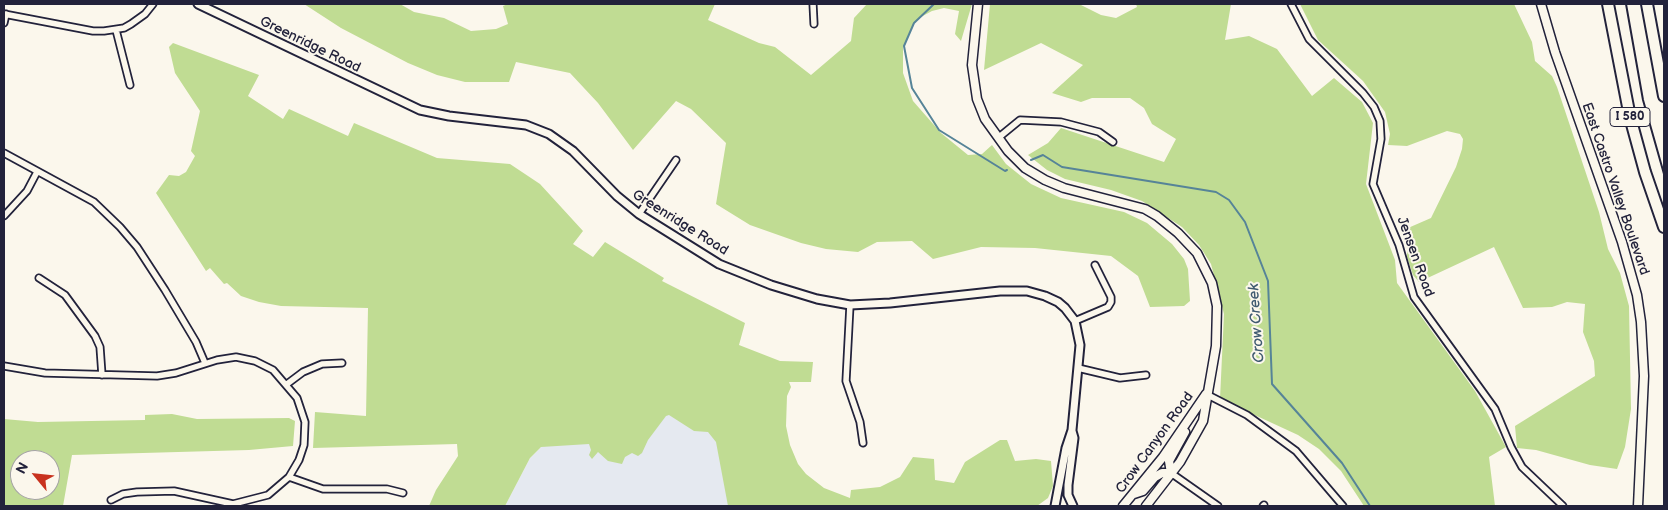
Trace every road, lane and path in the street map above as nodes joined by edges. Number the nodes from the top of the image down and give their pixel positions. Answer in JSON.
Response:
{"nodes":[{"id":1,"x":152,"y":4,"type":"edge"},
{"id":2,"x":198,"y":4,"type":"edge"},
{"id":3,"x":813,"y":4,"type":"edge"},
{"id":4,"x":978,"y":4,"type":"edge"},
{"id":5,"x":1291,"y":4,"type":"edge"},
{"id":6,"x":1541,"y":4,"type":"edge"},
{"id":7,"x":1608,"y":4,"type":"edge"},
{"id":8,"x":1647,"y":4,"type":"edge"},
{"id":9,"x":5,"y":14,"type":"edge"},
{"id":10,"x":4,"y":23,"type":"edge"},
{"id":11,"x":814,"y":24,"type":"dead end"},
{"id":12,"x":116,"y":30,"type":"junction"},
{"id":13,"x":130,"y":85,"type":"dead end"},
{"id":14,"x":1664,"y":96,"type":"edge"},
{"id":15,"x":998,"y":138,"type":"junction"},
{"id":16,"x":1113,"y":142,"type":"dead end"},
{"id":17,"x":4,"y":153,"type":"edge"},
{"id":18,"x":676,"y":160,"type":"dead end"},
{"id":19,"x":37,"y":172,"type":"junction"},
{"id":20,"x":638,"y":214,"type":"junction"},
{"id":21,"x":4,"y":216,"type":"edge"},
{"id":22,"x":1664,"y":227,"type":"edge"},
{"id":23,"x":1095,"y":265,"type":"dead end"},
{"id":24,"x":39,"y":278,"type":"dead end"},
{"id":25,"x":850,"y":305,"type":"junction"},
{"id":26,"x":1075,"y":321,"type":"junction"},
{"id":27,"x":205,"y":363,"type":"junction"},
{"id":28,"x":342,"y":363,"type":"dead end"},
{"id":29,"x":4,"y":366,"type":"edge"},
{"id":30,"x":1078,"y":368,"type":"junction"},
{"id":31,"x":102,"y":375,"type":"junction"},
{"id":32,"x":1146,"y":375,"type":"dead end"},
{"id":33,"x":287,"y":384,"type":"junction"},
{"id":34,"x":1206,"y":394,"type":"junction"},
{"id":35,"x":1190,"y":417,"type":"junction"},
{"id":36,"x":1072,"y":430,"type":"junction"},
{"id":37,"x":863,"y":443,"type":"dead end"},
{"id":38,"x":1171,"y":473,"type":"junction"},
{"id":39,"x":289,"y":477,"type":"junction"},
{"id":40,"x":403,"y":493,"type":"dead end"},
{"id":41,"x":1133,"y":494,"type":"junction"},
{"id":42,"x":111,"y":500,"type":"dead end"},
{"id":43,"x":1055,"y":506,"type":"edge"},
{"id":44,"x":1073,"y":506,"type":"edge"},
{"id":45,"x":1123,"y":506,"type":"edge"},
{"id":46,"x":1146,"y":506,"type":"edge"},
{"id":47,"x":1218,"y":506,"type":"edge"},
{"id":48,"x":1343,"y":506,"type":"edge"},
{"id":49,"x":1563,"y":506,"type":"edge"},
{"id":50,"x":1638,"y":506,"type":"edge"}],
"edges":[{"from":1,"to":12,"type":"street"},
{"from":2,"to":20,"type":"street","name":"Greenridge Road"},
{"from":3,"to":11,"type":"street"},
{"from":4,"to":15,"type":"main road","name":"Crow Canyon Road"},
{"from":5,"to":49,"type":"street","name":"Jensen Road"},
{"from":6,"to":50,"type":"main road","name":"East Castro Valley Boulevard"},
{"from":7,"to":22,"type":"highway","number":"I 580"},
{"from":8,"to":14,"type":"highway","number":"I 580"},
{"from":9,"to":10,"type":"street"},
{"from":9,"to":12,"type":"street"},
{"from":12,"to":13,"type":"street"},
{"from":15,"to":16,"type":"street"},
{"from":15,"to":34,"type":"main road","name":"Crow Canyon Road"},
{"from":17,"to":19,"type":"street"},
{"from":18,"to":20,"type":"street"},
{"from":19,"to":21,"type":"street"},
{"from":19,"to":27,"type":"street"},
{"from":20,"to":25,"type":"street","name":"Greenridge Road"},
{"from":23,"to":26,"type":"street"},
{"from":24,"to":31,"type":"street"},
{"from":25,"to":26,"type":"street","name":"Greenridge Road"},
{"from":25,"to":37,"type":"street"},
{"from":26,"to":30,"type":"street"},
{"from":27,"to":31,"type":"street"},
{"from":27,"to":33,"type":"street"},
{"from":28,"to":33,"type":"street"},
{"from":29,"to":31,"type":"street"},
{"from":30,"to":32,"type":"street"},
{"from":30,"to":36,"type":"street"},
{"from":33,"to":39,"type":"street"},
{"from":34,"to":35,"type":"main road","name":"Crow Canyon Road"},
{"from":34,"to":38,"type":"main road","name":"Crow Canyon Road"},
{"from":34,"to":48,"type":"street"},
{"from":35,"to":38,"type":"main road"},
{"from":35,"to":41,"type":"main road","name":"Crow Canyon Road"},
{"from":36,"to":43,"type":"street"},
{"from":36,"to":44,"type":"street"},
{"from":38,"to":41,"type":"main road"},
{"from":38,"to":46,"type":"main road","name":"Crow Canyon Road"},
{"from":38,"to":47,"type":"street"},
{"from":39,"to":40,"type":"street"},
{"from":39,"to":42,"type":"street"},
{"from":41,"to":45,"type":"main road","name":"Crow Canyon Road"}]}
